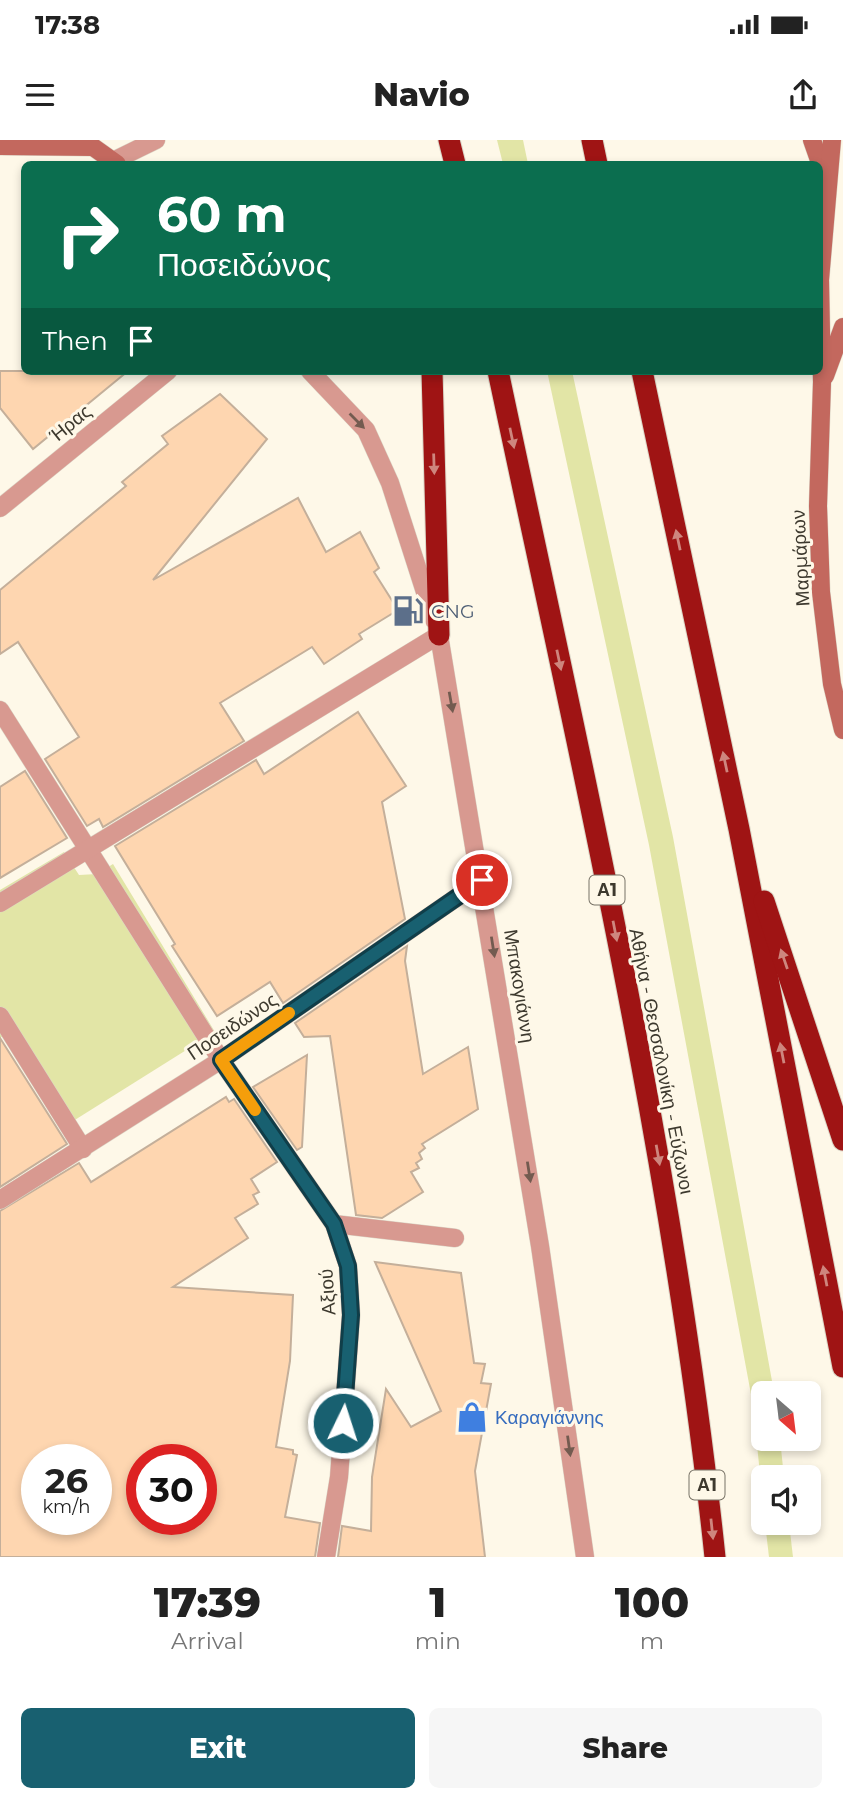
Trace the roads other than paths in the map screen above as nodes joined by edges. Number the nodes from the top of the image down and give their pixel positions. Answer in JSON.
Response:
{"nodes":[{"id":1,"x":156,"y":140,"type":"edge"},
{"id":2,"x":449,"y":140,"type":"edge"},
{"id":3,"x":592,"y":140,"type":"edge"},
{"id":4,"x":812,"y":140,"type":"edge"},
{"id":5,"x":832,"y":140,"type":"edge"},
{"id":6,"x":0,"y":146,"type":"edge"},
{"id":7,"x":112,"y":161,"type":"edge"},
{"id":8,"x":119,"y":161,"type":"edge"},
{"id":9,"x":454,"y":161,"type":"edge"},
{"id":10,"x":596,"y":161,"type":"edge"},
{"id":11,"x":820,"y":161,"type":"edge"},
{"id":12,"x":823,"y":170,"type":"edge"},
{"id":13,"x":829,"y":187,"type":"junction"},
{"id":14,"x":823,"y":249,"type":"edge"},
{"id":15,"x":843,"y":327,"type":"edge"},
{"id":16,"x":162,"y":375,"type":"edge"},
{"id":17,"x":314,"y":375,"type":"edge"},
{"id":18,"x":432,"y":375,"type":"edge"},
{"id":19,"x":499,"y":375,"type":"edge"},
{"id":20,"x":643,"y":375,"type":"edge"},
{"id":21,"x":822,"y":375,"type":"edge"},
{"id":22,"x":822,"y":382,"type":"junction"},
{"id":23,"x":0,"y":508,"type":"edge"},
{"id":24,"x":439,"y":635,"type":"junction"},
{"id":25,"x":838,"y":681,"type":"edge"},
{"id":26,"x":0,"y":710,"type":"edge"},
{"id":27,"x":843,"y":730,"type":"edge"},
{"id":28,"x":739,"y":829,"type":"junction"},
{"id":29,"x":87,"y":851,"type":"junction"},
{"id":30,"x":482,"y":880,"type":"junction"},
{"id":31,"x":0,"y":903,"type":"edge"},
{"id":32,"x":0,"y":1016,"type":"edge"},
{"id":33,"x":221,"y":1060,"type":"junction"},
{"id":34,"x":843,"y":1140,"type":"edge"},
{"id":35,"x":83,"y":1149,"type":"junction"},
{"id":36,"x":0,"y":1200,"type":"edge"},
{"id":37,"x":334,"y":1224,"type":"junction"},
{"id":38,"x":455,"y":1237,"type":"dead end"},
{"id":39,"x":843,"y":1367,"type":"edge"},
{"id":40,"x":326,"y":1557,"type":"edge"},
{"id":41,"x":585,"y":1557,"type":"edge"},
{"id":42,"x":715,"y":1557,"type":"edge"}],
"edges":[{"from":1,"to":8,"type":"street"},
{"from":2,"to":9,"type":"highway"},
{"from":3,"to":10,"type":"highway"},
{"from":4,"to":11,"type":"main road"},
{"from":5,"to":13,"type":"main road","name":"Μαρμάρων"},
{"from":6,"to":7,"type":"main road"},
{"from":12,"to":13,"type":"main road"},
{"from":13,"to":14,"type":"main road","name":"Μαρμάρων"},
{"from":15,"to":22,"type":"main road","name":"Μαρμάρων"},
{"from":16,"to":23,"type":"street","name":"Ήρας"},
{"from":17,"to":24,"type":"street","name":"Μπακογιάννη","one_way":true},
{"from":18,"to":24,"type":"highway","one_way":true},
{"from":19,"to":42,"type":"highway","name":"Αθήνα - Θεσσαλονίκη - Εύζωνοι","number":"Α1","one_way":true},
{"from":28,"to":20,"type":"highway","one_way":true},
{"from":21,"to":22,"type":"main road","name":"Μαρμάρων"},
{"from":22,"to":25,"type":"main road","name":"Μαρμάρων"},
{"from":24,"to":29,"type":"street"},
{"from":24,"to":30,"type":"street","name":"Μπακογιάννη","one_way":true},
{"from":25,"to":27,"type":"main road","name":"Μαρμάρων"},
{"from":26,"to":29,"type":"street","name":"Αξιού"},
{"from":34,"to":28,"type":"highway","one_way":true},
{"from":39,"to":28,"type":"highway","one_way":true},
{"from":29,"to":31,"type":"street"},
{"from":29,"to":33,"type":"street","name":"Αξιού"},
{"from":30,"to":33,"type":"street","name":"Ποσειδώνος"},
{"from":30,"to":41,"type":"street","name":"Μπακογιάννη","one_way":true},
{"from":32,"to":35,"type":"street"},
{"from":33,"to":35,"type":"street","name":"Ποσειδώνος"},
{"from":33,"to":37,"type":"street","name":"Αξιού"},
{"from":35,"to":36,"type":"street","name":"Ποσειδώνος"},
{"from":37,"to":38,"type":"street"},
{"from":37,"to":40,"type":"street","name":"Αξιού"}]}
